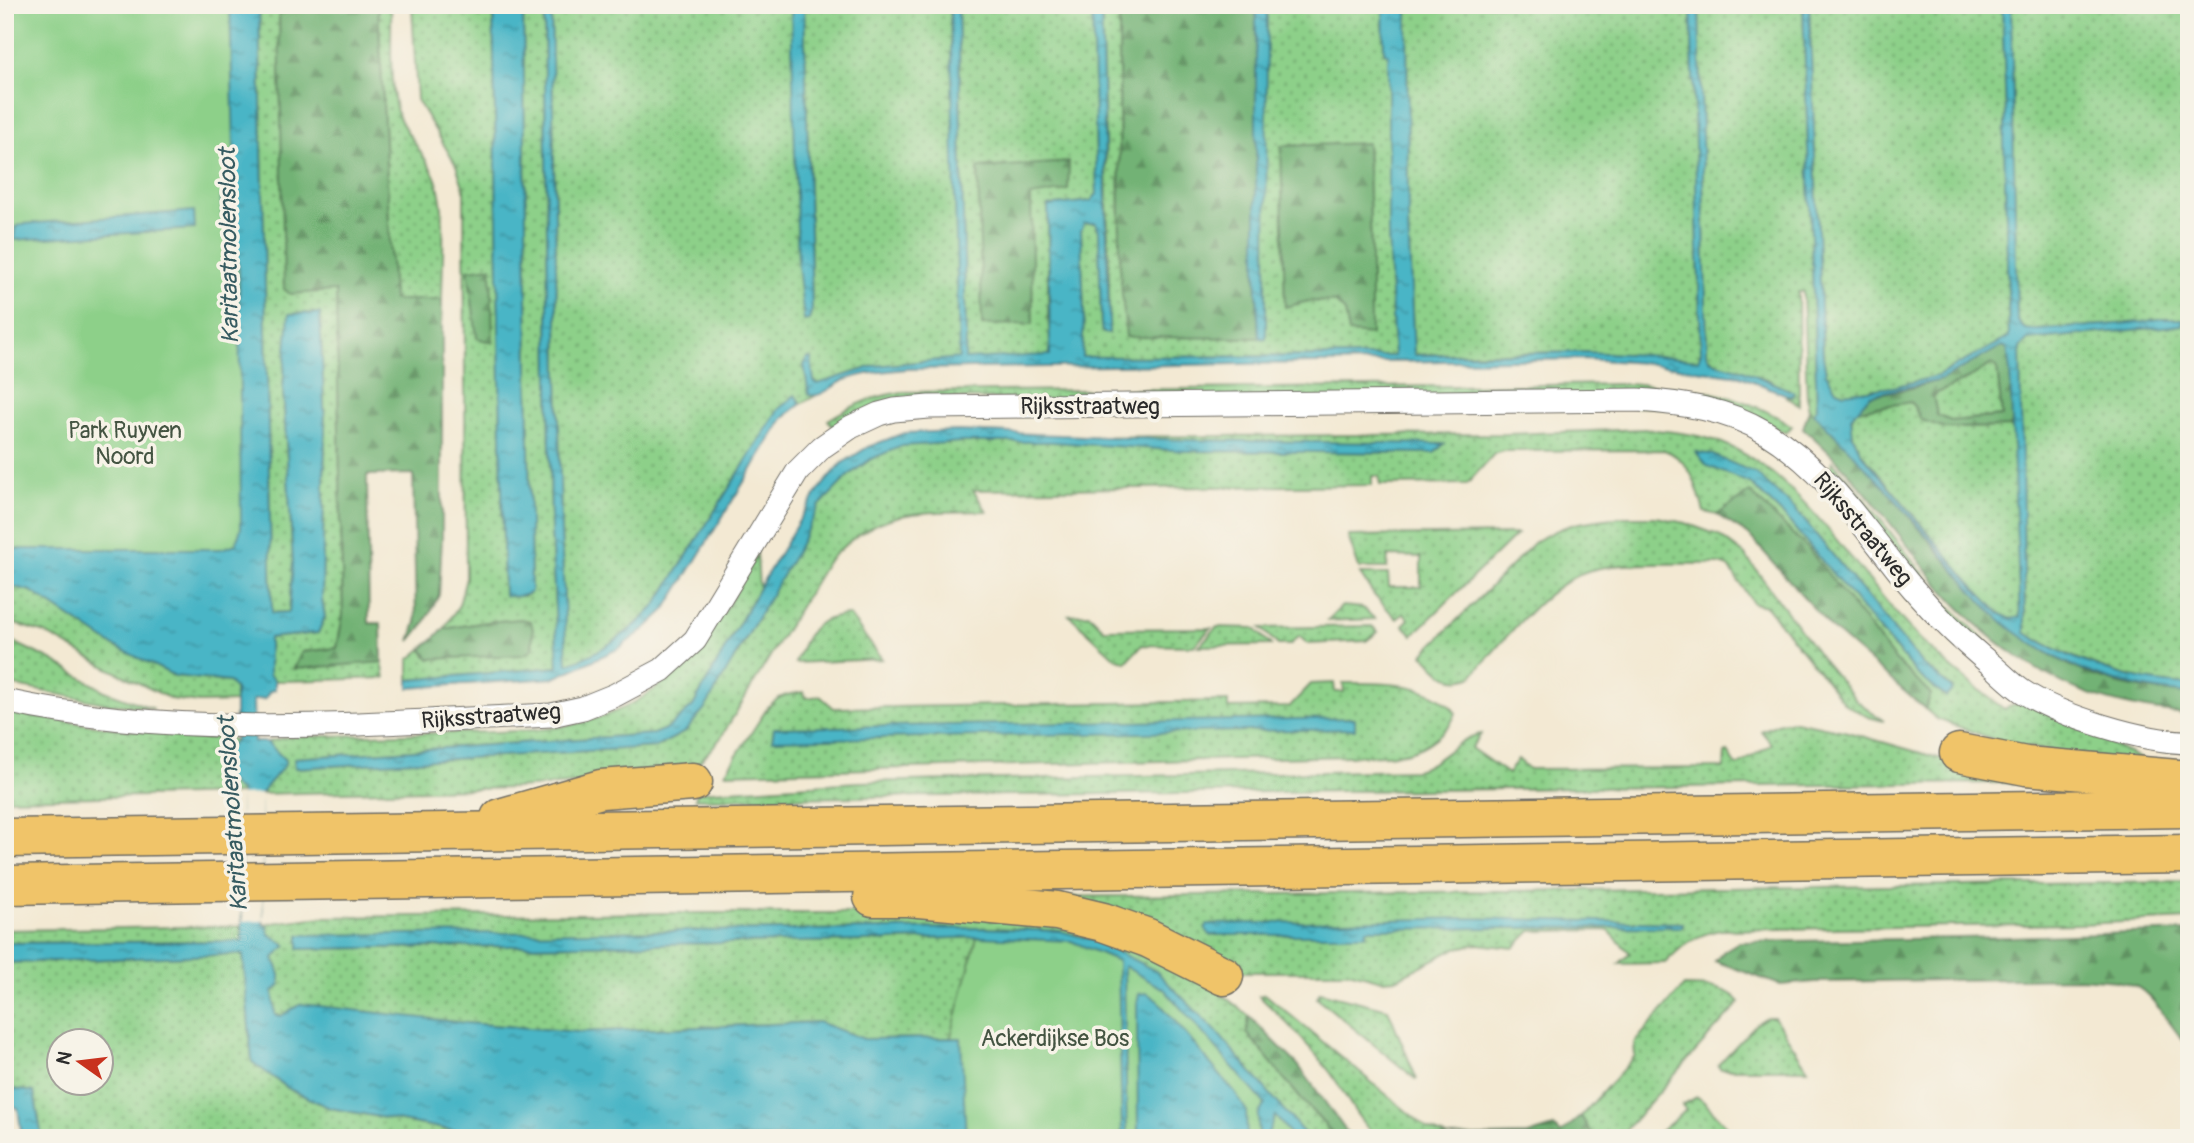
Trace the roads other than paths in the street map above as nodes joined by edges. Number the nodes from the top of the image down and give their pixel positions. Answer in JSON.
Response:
{"nodes":[{"id":1,"x":5,"y":701,"type":"edge"},
{"id":2,"x":2189,"y":742,"type":"edge"},
{"id":3,"x":1959,"y":753,"type":"dead end"},
{"id":4,"x":2189,"y":780,"type":"edge"},
{"id":5,"x":693,"y":782,"type":"dead end"},
{"id":6,"x":2189,"y":808,"type":"edge"},
{"id":7,"x":454,"y":832,"type":"junction"},
{"id":8,"x":5,"y":838,"type":"edge"},
{"id":9,"x":2189,"y":854,"type":"edge"},
{"id":10,"x":603,"y":876,"type":"junction"},
{"id":11,"x":5,"y":885,"type":"edge"},
{"id":12,"x":1224,"y":976,"type":"dead end"}],
"edges":[{"from":1,"to":2,"type":"street","name":"Rijksstraatweg"},
{"from":3,"to":4,"type":"highway"},
{"from":5,"to":7,"type":"highway"},
{"from":6,"to":7,"type":"highway"},
{"from":7,"to":8,"type":"highway"},
{"from":9,"to":10,"type":"highway"},
{"from":10,"to":11,"type":"highway"},
{"from":10,"to":12,"type":"highway"}]}
